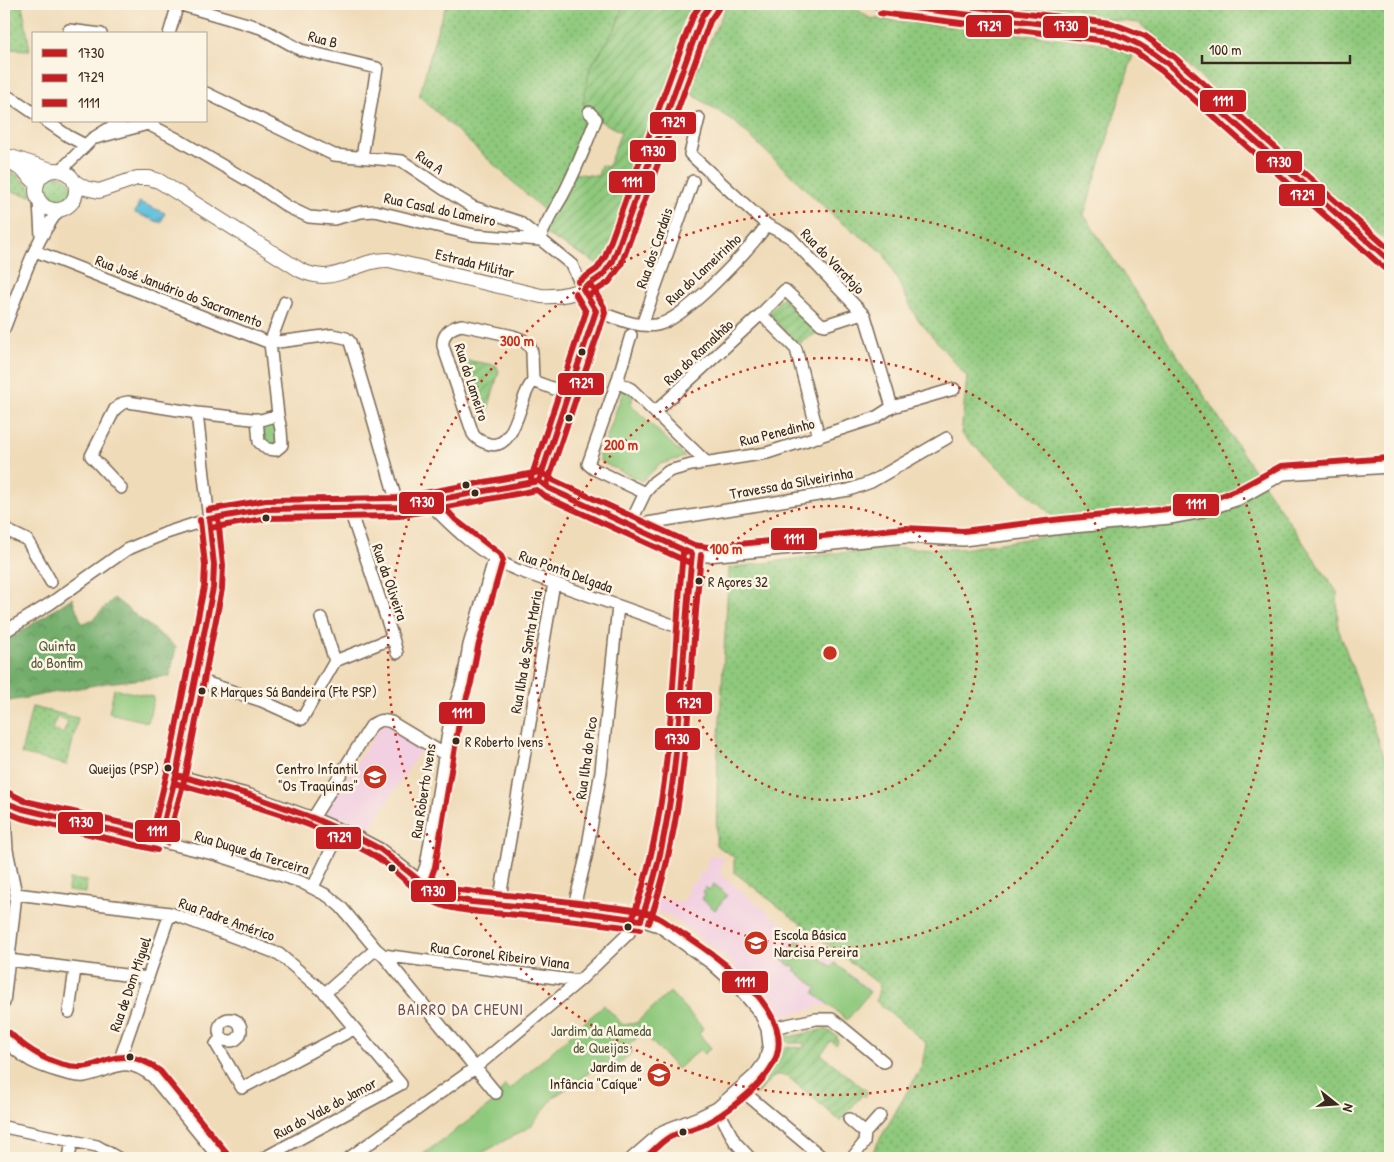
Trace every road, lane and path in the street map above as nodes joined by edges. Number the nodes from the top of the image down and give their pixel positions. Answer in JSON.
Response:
{"nodes":[{"id":1,"x":178,"y":4,"type":"edge"},
{"id":2,"x":711,"y":4,"type":"edge"},
{"id":3,"x":881,"y":4,"type":"edge"},
{"id":4,"x":69,"y":30,"type":"dead end"},
{"id":5,"x":85,"y":32,"type":"edge"},
{"id":6,"x":170,"y":32,"type":"edge"},
{"id":7,"x":208,"y":94,"type":"edge"},
{"id":8,"x":4,"y":95,"type":"edge"},
{"id":9,"x":32,"y":112,"type":"edge"},
{"id":10,"x":590,"y":112,"type":"dead end"},
{"id":11,"x":700,"y":118,"type":"dead end"},
{"id":12,"x":47,"y":122,"type":"edge"},
{"id":13,"x":119,"y":122,"type":"edge"},
{"id":14,"x":86,"y":144,"type":"junction"},
{"id":15,"x":362,"y":157,"type":"junction"},
{"id":16,"x":4,"y":158,"type":"edge"},
{"id":17,"x":65,"y":175,"type":"junction"},
{"id":18,"x":694,"y":181,"type":"dead end"},
{"id":19,"x":37,"y":184,"type":"junction"},
{"id":20,"x":99,"y":191,"type":"junction"},
{"id":21,"x":39,"y":201,"type":"junction"},
{"id":22,"x":64,"y":207,"type":"junction"},
{"id":23,"x":767,"y":225,"type":"junction"},
{"id":24,"x":540,"y":240,"type":"junction"},
{"id":25,"x":38,"y":245,"type":"junction"},
{"id":26,"x":1390,"y":261,"type":"edge"},
{"id":27,"x":583,"y":289,"type":"junction"},
{"id":28,"x":285,"y":302,"type":"dead end"},
{"id":29,"x":596,"y":311,"type":"junction"},
{"id":30,"x":862,"y":313,"type":"junction"},
{"id":31,"x":761,"y":314,"type":"junction"},
{"id":32,"x":642,"y":325,"type":"junction"},
{"id":33,"x":4,"y":329,"type":"edge"},
{"id":34,"x":631,"y":335,"type":"dead end"},
{"id":35,"x":270,"y":343,"type":"junction"},
{"id":36,"x":534,"y":382,"type":"junction"},
{"id":37,"x":616,"y":382,"type":"junction"},
{"id":38,"x":954,"y":389,"type":"dead end"},
{"id":39,"x":568,"y":394,"type":"junction"},
{"id":40,"x":892,"y":407,"type":"junction"},
{"id":41,"x":655,"y":412,"type":"junction"},
{"id":42,"x":197,"y":413,"type":"junction"},
{"id":43,"x":278,"y":415,"type":"junction"},
{"id":44,"x":257,"y":419,"type":"junction"},
{"id":45,"x":819,"y":437,"type":"junction"},
{"id":46,"x":947,"y":438,"type":"dead end"},
{"id":47,"x":706,"y":462,"type":"junction"},
{"id":48,"x":1390,"y":467,"type":"edge"},
{"id":49,"x":539,"y":481,"type":"junction"},
{"id":50,"x":121,"y":488,"type":"dead end"},
{"id":51,"x":645,"y":493,"type":"junction"},
{"id":52,"x":427,"y":502,"type":"junction"},
{"id":53,"x":398,"y":507,"type":"junction"},
{"id":54,"x":349,"y":508,"type":"junction"},
{"id":55,"x":209,"y":519,"type":"junction"},
{"id":56,"x":629,"y":526,"type":"junction"},
{"id":57,"x":4,"y":529,"type":"edge"},
{"id":58,"x":692,"y":554,"type":"junction"},
{"id":59,"x":494,"y":560,"type":"junction"},
{"id":60,"x":51,"y":582,"type":"junction"},
{"id":61,"x":554,"y":583,"type":"junction"},
{"id":62,"x":69,"y":590,"type":"junction"},
{"id":63,"x":51,"y":603,"type":"junction"},
{"id":64,"x":618,"y":606,"type":"junction"},
{"id":65,"x":321,"y":618,"type":"dead end"},
{"id":66,"x":684,"y":630,"type":"junction"},
{"id":67,"x":4,"y":632,"type":"edge"},
{"id":68,"x":392,"y":638,"type":"junction"},
{"id":69,"x":397,"y":653,"type":"dead end"},
{"id":70,"x":335,"y":661,"type":"junction"},
{"id":71,"x":195,"y":679,"type":"junction"},
{"id":72,"x":444,"y":754,"type":"junction"},
{"id":73,"x":176,"y":775,"type":"junction"},
{"id":74,"x":4,"y":801,"type":"edge"},
{"id":75,"x":4,"y":812,"type":"edge"},
{"id":76,"x":37,"y":813,"type":"junction"},
{"id":77,"x":313,"y":818,"type":"junction"},
{"id":78,"x":341,"y":830,"type":"junction"},
{"id":79,"x":159,"y":841,"type":"junction"},
{"id":80,"x":6,"y":847,"type":"edge"},
{"id":81,"x":420,"y":881,"type":"junction"},
{"id":82,"x":313,"y":887,"type":"junction"},
{"id":83,"x":16,"y":894,"type":"junction"},
{"id":84,"x":499,"y":903,"type":"junction"},
{"id":85,"x":573,"y":911,"type":"junction"},
{"id":86,"x":170,"y":913,"type":"junction"},
{"id":87,"x":641,"y":920,"type":"junction"},
{"id":88,"x":629,"y":933,"type":"dead end"},
{"id":89,"x":380,"y":952,"type":"junction"},
{"id":90,"x":9,"y":960,"type":"junction"},
{"id":91,"x":75,"y":969,"type":"junction"},
{"id":92,"x":148,"y":978,"type":"junction"},
{"id":93,"x":579,"y":981,"type":"junction"},
{"id":94,"x":325,"y":994,"type":"junction"},
{"id":95,"x":4,"y":1003,"type":"edge"},
{"id":96,"x":69,"y":1012,"type":"dead end"},
{"id":97,"x":354,"y":1029,"type":"junction"},
{"id":98,"x":767,"y":1029,"type":"junction"},
{"id":99,"x":222,"y":1038,"type":"dead end"},
{"id":100,"x":4,"y":1039,"type":"edge"},
{"id":101,"x":884,"y":1062,"type":"dead end"},
{"id":102,"x":118,"y":1065,"type":"junction"},
{"id":103,"x":475,"y":1068,"type":"junction"},
{"id":104,"x":401,"y":1084,"type":"joint"},
{"id":105,"x":740,"y":1089,"type":"junction"},
{"id":106,"x":496,"y":1093,"type":"dead end"},
{"id":107,"x":717,"y":1108,"type":"junction"},
{"id":108,"x":880,"y":1116,"type":"dead end"},
{"id":109,"x":849,"y":1119,"type":"dead end"},
{"id":110,"x":4,"y":1127,"type":"edge"},
{"id":111,"x":866,"y":1133,"type":"junction"},
{"id":112,"x":72,"y":1140,"type":"junction"},
{"id":113,"x":69,"y":1158,"type":"edge"},
{"id":114,"x":118,"y":1158,"type":"edge"},
{"id":115,"x":219,"y":1158,"type":"edge"},
{"id":116,"x":264,"y":1158,"type":"edge"},
{"id":117,"x":349,"y":1158,"type":"edge"},
{"id":118,"x":632,"y":1158,"type":"edge"},
{"id":119,"x":750,"y":1158,"type":"edge"},
{"id":120,"x":823,"y":1158,"type":"edge"},
{"id":121,"x":852,"y":1158,"type":"edge"}],
"edges":[{"from":1,"to":6,"type":"street"},
{"from":1,"to":15,"type":"street","name":"Rua B"},
{"from":2,"to":27,"type":"street","name":"Estrada Militar"},
{"from":3,"to":26,"type":"street"},
{"from":4,"to":5,"type":"street"},
{"from":7,"to":15,"type":"street","name":"Rua A"},
{"from":8,"to":9,"type":"street"},
{"from":10,"to":24,"type":"street"},
{"from":11,"to":23,"type":"street","name":"Rua do Varatojo"},
{"from":12,"to":14,"type":"street"},
{"from":13,"to":14,"type":"street"},
{"from":14,"to":17,"type":"street"},
{"from":14,"to":24,"type":"street","name":"Rua Casal do Lameiro"},
{"from":15,"to":24,"type":"street","name":"Rua A"},
{"from":16,"to":17,"type":"street"},
{"from":16,"to":19,"type":"street"},
{"from":17,"to":19,"type":"street"},
{"from":17,"to":20,"type":"street"},
{"from":17,"to":22,"type":"street"},
{"from":18,"to":32,"type":"street","name":"Rua dos Cardais"},
{"from":19,"to":21,"type":"street"},
{"from":20,"to":22,"type":"street","name":"Estrada Militar"},
{"from":20,"to":27,"type":"street","name":"Estrada Militar"},
{"from":21,"to":22,"type":"street"},
{"from":21,"to":25,"type":"street"},
{"from":22,"to":25,"type":"street"},
{"from":23,"to":30,"type":"street","name":"Rua do Varatojo"},
{"from":23,"to":32,"type":"street","name":"Rua do Lameirinho"},
{"from":24,"to":27,"type":"street","name":"Rua A"},
{"from":25,"to":33,"type":"street"},
{"from":25,"to":35,"type":"street","name":"Rua José Januário do Sacramento"},
{"from":27,"to":29,"type":"street","name":"Rua A"},
{"from":28,"to":35,"type":"street"},
{"from":29,"to":32,"type":"street","name":"Rua do Lameirinho"},
{"from":29,"to":39,"type":"street"},
{"from":30,"to":31,"type":"street","name":"Rua do Ramalhão"},
{"from":30,"to":40,"type":"street","name":"Rua do Varatojo"},
{"from":31,"to":41,"type":"street","name":"Rua do Ramalhão"},
{"from":31,"to":45,"type":"street"},
{"from":34,"to":37,"type":"street"},
{"from":35,"to":43,"type":"street"},
{"from":35,"to":53,"type":"street","name":"Rua José Januário do Sacramento"},
{"from":36,"to":36,"type":"street","name":"Rua do Lameiro"},
{"from":36,"to":39,"type":"street"},
{"from":37,"to":41,"type":"street"},
{"from":37,"to":51,"type":"street"},
{"from":38,"to":40,"type":"street","name":"Rua Penedinho"},
{"from":39,"to":49,"type":"street"},
{"from":40,"to":45,"type":"street","name":"Rua Penedinho"},
{"from":41,"to":47,"type":"street"},
{"from":42,"to":44,"type":"street"},
{"from":42,"to":50,"type":"street"},
{"from":42,"to":55,"type":"street"},
{"from":43,"to":44,"type":"street"},
{"from":43,"to":44,"type":"street"},
{"from":45,"to":47,"type":"street","name":"Rua Penedinho"},
{"from":46,"to":56,"type":"street","name":"Travessa da Silveirinha"},
{"from":47,"to":51,"type":"street","name":"Rua Penedinho"},
{"from":48,"to":58,"type":"street"},
{"from":49,"to":52,"type":"street"},
{"from":49,"to":56,"type":"street"},
{"from":51,"to":56,"type":"street","name":"Rua Penedinho"},
{"from":52,"to":53,"type":"street"},
{"from":52,"to":59,"type":"street","name":"Rua Ponta Delgada"},
{"from":53,"to":54,"type":"street"},
{"from":54,"to":55,"type":"street"},
{"from":54,"to":68,"type":"street","name":"Rua da Oliveira"},
{"from":55,"to":62,"type":"street"},
{"from":55,"to":71,"type":"street"},
{"from":56,"to":58,"type":"street"},
{"from":57,"to":60,"type":"street"},
{"from":58,"to":66,"type":"street"},
{"from":59,"to":61,"type":"street","name":"Rua Ponta Delgada"},
{"from":59,"to":72,"type":"street","name":"Rua Roberto Ivens"},
{"from":60,"to":62,"type":"street"},
{"from":60,"to":63,"type":"street"},
{"from":61,"to":64,"type":"street","name":"Rua Ponta Delgada"},
{"from":61,"to":84,"type":"street","name":"Rua Ilha de Santa Maria"},
{"from":62,"to":63,"type":"street"},
{"from":63,"to":67,"type":"street"},
{"from":64,"to":66,"type":"street","name":"Rua Ponta Delgada"},
{"from":64,"to":85,"type":"street","name":"Rua Ilha do Pico"},
{"from":65,"to":70,"type":"street"},
{"from":66,"to":87,"type":"street"},
{"from":68,"to":69,"type":"street","name":"Rua da Oliveira"},
{"from":68,"to":70,"type":"street","name":"Rua da Oliveira"},
{"from":70,"to":71,"type":"street"},
{"from":71,"to":73,"type":"street"},
{"from":72,"to":77,"type":"street"},
{"from":72,"to":81,"type":"street","name":"Rua Roberto Ivens"},
{"from":73,"to":77,"type":"street"},
{"from":73,"to":79,"type":"street"},
{"from":74,"to":75,"type":"street"},
{"from":74,"to":76,"type":"street","name":"Rua Duque da Terceira"},
{"from":75,"to":76,"type":"street","name":"Rua Duque da Terceira"},
{"from":75,"to":80,"type":"street"},
{"from":76,"to":79,"type":"street","name":"Rua Duque da Terceira"},
{"from":77,"to":78,"type":"street"},
{"from":78,"to":81,"type":"street"},
{"from":78,"to":82,"type":"street"},
{"from":79,"to":82,"type":"street","name":"Rua Duque da Terceira"},
{"from":80,"to":83,"type":"street"},
{"from":81,"to":84,"type":"street"},
{"from":82,"to":89,"type":"street","name":"Rua Duque da Terceira"},
{"from":83,"to":86,"type":"street","name":"Rua Padre Américo"},
{"from":83,"to":90,"type":"street"},
{"from":84,"to":85,"type":"street"},
{"from":85,"to":87,"type":"street"},
{"from":86,"to":92,"type":"street","name":"Rua de Dom Miguel"},
{"from":86,"to":94,"type":"street","name":"Rua Padre Américo"},
{"from":87,"to":98,"type":"street"},
{"from":88,"to":93,"type":"street"},
{"from":89,"to":93,"type":"street","name":"Rua Coronel Ribeiro Viana"},
{"from":89,"to":94,"type":"street"},
{"from":89,"to":103,"type":"street","name":"Rua Duque da Terceira"},
{"from":90,"to":91,"type":"street"},
{"from":90,"to":95,"type":"street"},
{"from":91,"to":92,"type":"street"},
{"from":91,"to":96,"type":"street"},
{"from":92,"to":102,"type":"street","name":"Rua de Dom Miguel"},
{"from":93,"to":103,"type":"street","name":"Rua Coronel Ribeiro Viana"},
{"from":94,"to":97,"type":"street","name":"Rua Padre Américo"},
{"from":97,"to":99,"type":"street"},
{"from":97,"to":104,"type":"street","name":"Rua Padre Américo"},
{"from":98,"to":101,"type":"street"},
{"from":98,"to":105,"type":"street"},
{"from":100,"to":102,"type":"street"},
{"from":102,"to":115,"type":"street"},
{"from":103,"to":106,"type":"street","name":"Rua Duque da Terceira"},
{"from":103,"to":117,"type":"street","name":"Rua Coronel Ribeiro Viana"},
{"from":104,"to":116,"type":"street","name":"Rua do Vale do Jamor"},
{"from":105,"to":107,"type":"street"},
{"from":105,"to":120,"type":"street"},
{"from":107,"to":118,"type":"street"},
{"from":107,"to":119,"type":"street"},
{"from":108,"to":111,"type":"street"},
{"from":109,"to":111,"type":"street"},
{"from":110,"to":112,"type":"street"},
{"from":111,"to":121,"type":"street"},
{"from":112,"to":113,"type":"street"},
{"from":112,"to":114,"type":"street"}]}
